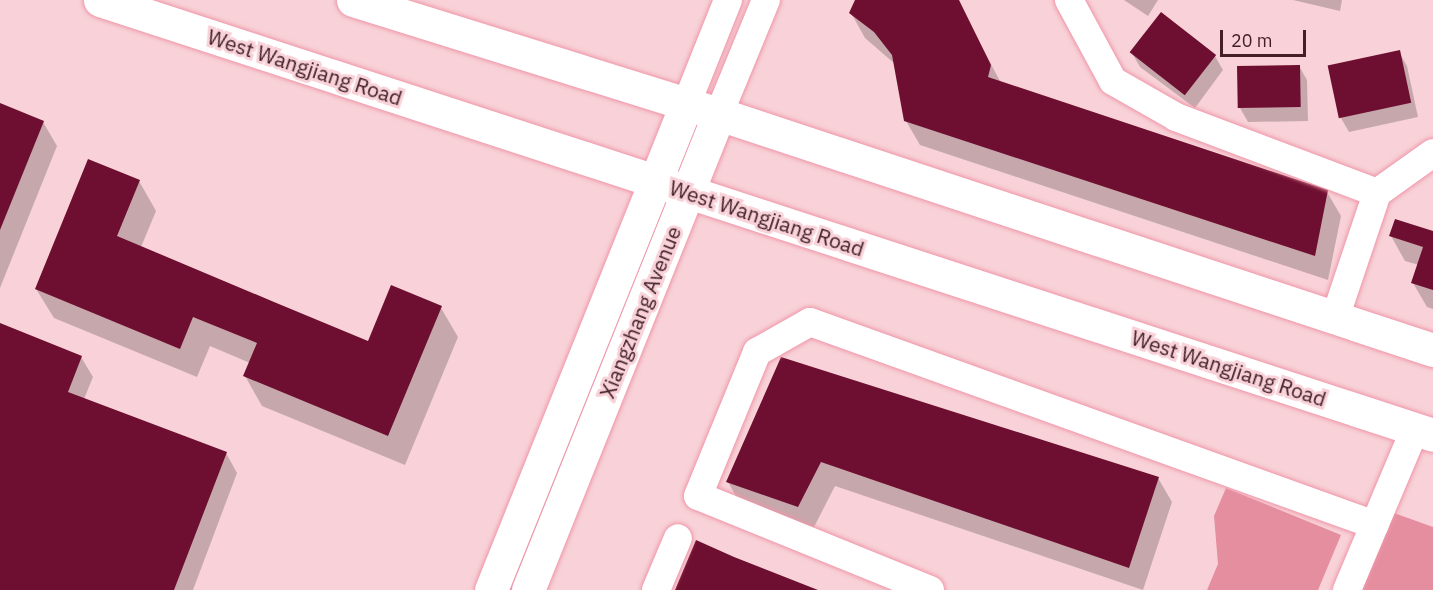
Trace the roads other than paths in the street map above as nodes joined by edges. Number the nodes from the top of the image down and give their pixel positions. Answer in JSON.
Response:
{"nodes":[{"id":1,"x":100,"y":0,"type":"edge"},
{"id":2,"x":353,"y":0,"type":"edge"},
{"id":3,"x":728,"y":0,"type":"edge"},
{"id":4,"x":766,"y":0,"type":"edge"},
{"id":5,"x":1069,"y":0,"type":"edge"},
{"id":6,"x":686,"y":105,"type":"junction"},
{"id":7,"x":719,"y":114,"type":"junction"},
{"id":8,"x":1433,"y":153,"type":"edge"},
{"id":9,"x":654,"y":183,"type":"junction"},
{"id":10,"x":689,"y":191,"type":"junction"},
{"id":11,"x":1377,"y":193,"type":"junction"},
{"id":12,"x":1335,"y":318,"type":"junction"},
{"id":13,"x":1433,"y":350,"type":"edge"},
{"id":14,"x":1424,"y":432,"type":"edge"},
{"id":15,"x":1375,"y":525,"type":"junction"},
{"id":16,"x":678,"y":538,"type":"dead end"},
{"id":17,"x":491,"y":590,"type":"edge"},
{"id":18,"x":528,"y":590,"type":"edge"},
{"id":19,"x":656,"y":590,"type":"edge"},
{"id":20,"x":930,"y":590,"type":"edge"},
{"id":21,"x":1347,"y":590,"type":"edge"}],
"edges":[{"from":1,"to":9,"type":"main road","name":"West Wangjiang Road"},
{"from":2,"to":6,"type":"main road"},
{"from":3,"to":6,"type":"street","name":"Xiangzhang Avenue"},
{"from":4,"to":7,"type":"street","name":"Xiangzhang Avenue"},
{"from":5,"to":11,"type":"street"},
{"from":6,"to":7,"type":"main road"},
{"from":6,"to":9,"type":"main road","name":"Xiangzhang Avenue"},
{"from":7,"to":10,"type":"main road","name":"Xiangzhang Avenue"},
{"from":7,"to":12,"type":"main road"},
{"from":8,"to":11,"type":"street"},
{"from":9,"to":10,"type":"main road","name":"West Wangjiang Road"},
{"from":9,"to":17,"type":"main road","name":"Xiangzhang Avenue"},
{"from":10,"to":14,"type":"main road","name":"West Wangjiang Road"},
{"from":10,"to":18,"type":"main road","name":"Xiangzhang Avenue"},
{"from":11,"to":12,"type":"street"},
{"from":12,"to":13,"type":"main road"},
{"from":14,"to":15,"type":"street"},
{"from":15,"to":20,"type":"street"},
{"from":15,"to":21,"type":"street"},
{"from":16,"to":19,"type":"street"}]}
